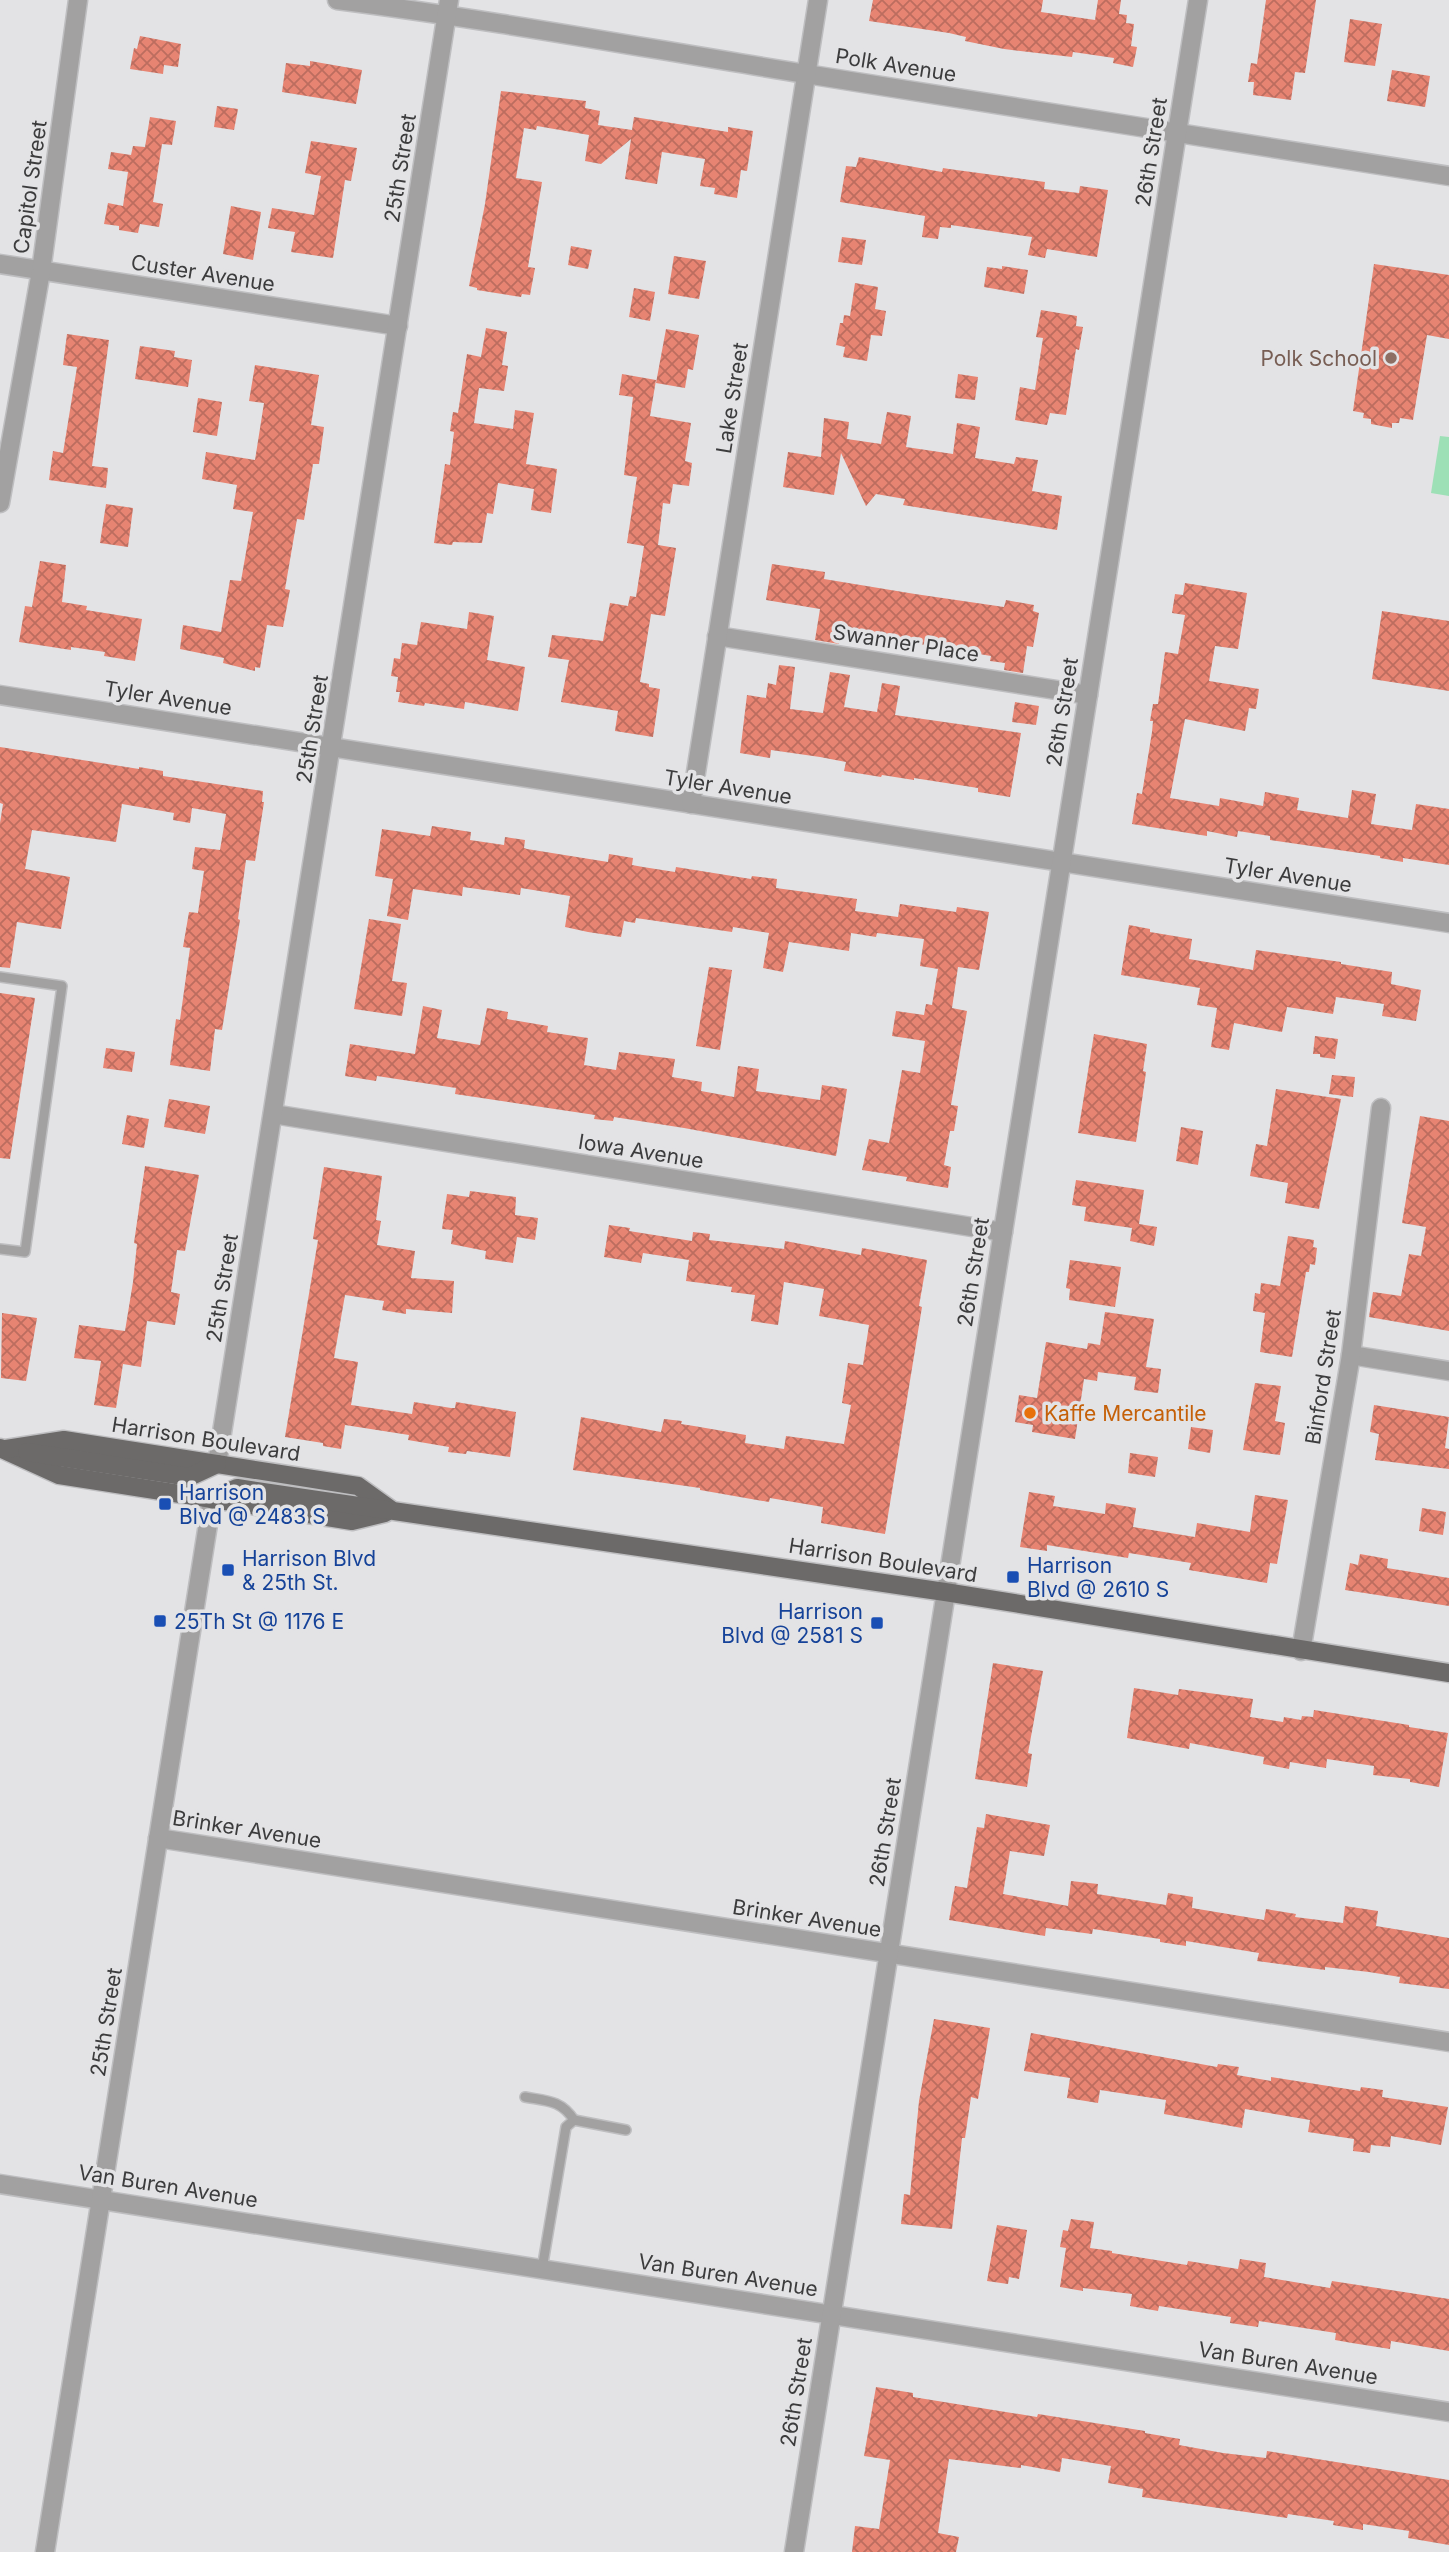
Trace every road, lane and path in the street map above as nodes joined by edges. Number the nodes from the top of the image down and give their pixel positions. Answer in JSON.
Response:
{"nodes":[{"id":1,"x":78,"y":0,"type":"edge"},
{"id":2,"x":337,"y":0,"type":"edge"},
{"id":3,"x":818,"y":0,"type":"edge"},
{"id":4,"x":1198,"y":0,"type":"edge"},
{"id":5,"x":448,"y":7,"type":"edge"},
{"id":6,"x":806,"y":74,"type":"junction"},
{"id":7,"x":1177,"y":131,"type":"junction"},
{"id":8,"x":1449,"y":176,"type":"edge"},
{"id":9,"x":0,"y":264,"type":"edge"},
{"id":10,"x":41,"y":271,"type":"junction"},
{"id":11,"x":398,"y":326,"type":"junction"},
{"id":12,"x":0,"y":503,"type":"edge"},
{"id":13,"x":717,"y":636,"type":"junction"},
{"id":14,"x":0,"y":695,"type":"edge"},
{"id":15,"x":1088,"y":695,"type":"junction"},
{"id":16,"x":332,"y":747,"type":"junction"},
{"id":17,"x":691,"y":804,"type":"junction"},
{"id":18,"x":1061,"y":862,"type":"junction"},
{"id":19,"x":1449,"y":923,"type":"edge"},
{"id":20,"x":0,"y":977,"type":"edge"},
{"id":21,"x":1381,"y":1108,"type":"dead end"},
{"id":22,"x":273,"y":1114,"type":"junction"},
{"id":23,"x":1003,"y":1232,"type":"junction"},
{"id":24,"x":0,"y":1248,"type":"edge"},
{"id":25,"x":1351,"y":1355,"type":"junction"},
{"id":26,"x":1449,"y":1371,"type":"edge"},
{"id":27,"x":3,"y":1448,"type":"edge"},
{"id":28,"x":217,"y":1464,"type":"junction"},
{"id":29,"x":212,"y":1499,"type":"junction"},
{"id":30,"x":393,"y":1511,"type":"junction"},
{"id":31,"x":945,"y":1592,"type":"junction"},
{"id":32,"x":1301,"y":1651,"type":"junction"},
{"id":33,"x":1449,"y":1673,"type":"edge"},
{"id":34,"x":158,"y":1838,"type":"junction"},
{"id":35,"x":888,"y":1953,"type":"junction"},
{"id":36,"x":1449,"y":2042,"type":"edge"},
{"id":37,"x":524,"y":2097,"type":"dead end"},
{"id":38,"x":573,"y":2120,"type":"junction"},
{"id":39,"x":625,"y":2130,"type":"dead end"},
{"id":40,"x":0,"y":2184,"type":"edge"},
{"id":41,"x":101,"y":2199,"type":"junction"},
{"id":42,"x":542,"y":2269,"type":"junction"},
{"id":43,"x":831,"y":2314,"type":"junction"},
{"id":44,"x":1449,"y":2412,"type":"edge"},
{"id":45,"x":45,"y":2552,"type":"edge"},
{"id":46,"x":794,"y":2552,"type":"edge"}],
"edges":[{"from":1,"to":10,"type":"street","name":"Capitol Street"},
{"from":2,"to":5,"type":"street","name":"Polk Avenue"},
{"from":3,"to":6,"type":"street","name":"Lake Street"},
{"from":4,"to":7,"type":"street","name":"26th Street"},
{"from":5,"to":6,"type":"street","name":"Polk Avenue"},
{"from":5,"to":11,"type":"street","name":"25th Street"},
{"from":6,"to":7,"type":"street","name":"Polk Avenue"},
{"from":6,"to":13,"type":"street","name":"Lake Street"},
{"from":7,"to":8,"type":"street","name":"Polk Avenue"},
{"from":7,"to":15,"type":"street","name":"26th Street"},
{"from":9,"to":10,"type":"street","name":"Custer Avenue"},
{"from":10,"to":11,"type":"street","name":"Custer Avenue"},
{"from":10,"to":12,"type":"street","name":"Capitol Street"},
{"from":11,"to":16,"type":"street","name":"25th Street"},
{"from":13,"to":15,"type":"street","name":"Swanner Place"},
{"from":13,"to":17,"type":"street","name":"Lake Street"},
{"from":14,"to":16,"type":"street","name":"Tyler Avenue"},
{"from":15,"to":18,"type":"street","name":"26th Street"},
{"from":16,"to":17,"type":"street","name":"Tyler Avenue"},
{"from":16,"to":22,"type":"street","name":"25th Street"},
{"from":17,"to":18,"type":"street","name":"Tyler Avenue"},
{"from":18,"to":19,"type":"street","name":"Tyler Avenue"},
{"from":18,"to":23,"type":"street","name":"26th Street"},
{"from":20,"to":24,"type":"lane"},
{"from":21,"to":25,"type":"street","name":"Binford Street"},
{"from":22,"to":23,"type":"street","name":"Iowa Avenue"},
{"from":22,"to":28,"type":"street","name":"25th Street"},
{"from":23,"to":31,"type":"street","name":"26th Street"},
{"from":25,"to":26,"type":"street"},
{"from":25,"to":32,"type":"street","name":"Binford Street"},
{"from":27,"to":28,"type":"main road"},
{"from":27,"to":29,"type":"main road"},
{"from":28,"to":30,"type":"main road","name":"Harrison Boulevard"},
{"from":29,"to":30,"type":"main road"},
{"from":29,"to":34,"type":"street","name":"25th Street"},
{"from":30,"to":31,"type":"main road","name":"Harrison Boulevard"},
{"from":31,"to":32,"type":"main road","name":"Harrison Boulevard"},
{"from":31,"to":35,"type":"street","name":"26th Street"},
{"from":32,"to":33,"type":"main road","name":"Harrison Boulevard"},
{"from":34,"to":35,"type":"street","name":"Brinker Avenue"},
{"from":34,"to":41,"type":"street","name":"25th Street"},
{"from":35,"to":36,"type":"street","name":"Brinker Avenue"},
{"from":35,"to":43,"type":"street","name":"26th Street"},
{"from":37,"to":38,"type":"lane"},
{"from":38,"to":39,"type":"lane"},
{"from":38,"to":42,"type":"lane"},
{"from":40,"to":41,"type":"street","name":"Van Buren Avenue"},
{"from":41,"to":42,"type":"street","name":"Van Buren Avenue"},
{"from":41,"to":45,"type":"street","name":"25th Street"},
{"from":42,"to":43,"type":"street","name":"Van Buren Avenue"},
{"from":43,"to":44,"type":"street","name":"Van Buren Avenue"},
{"from":43,"to":46,"type":"street","name":"26th Street"}]}
